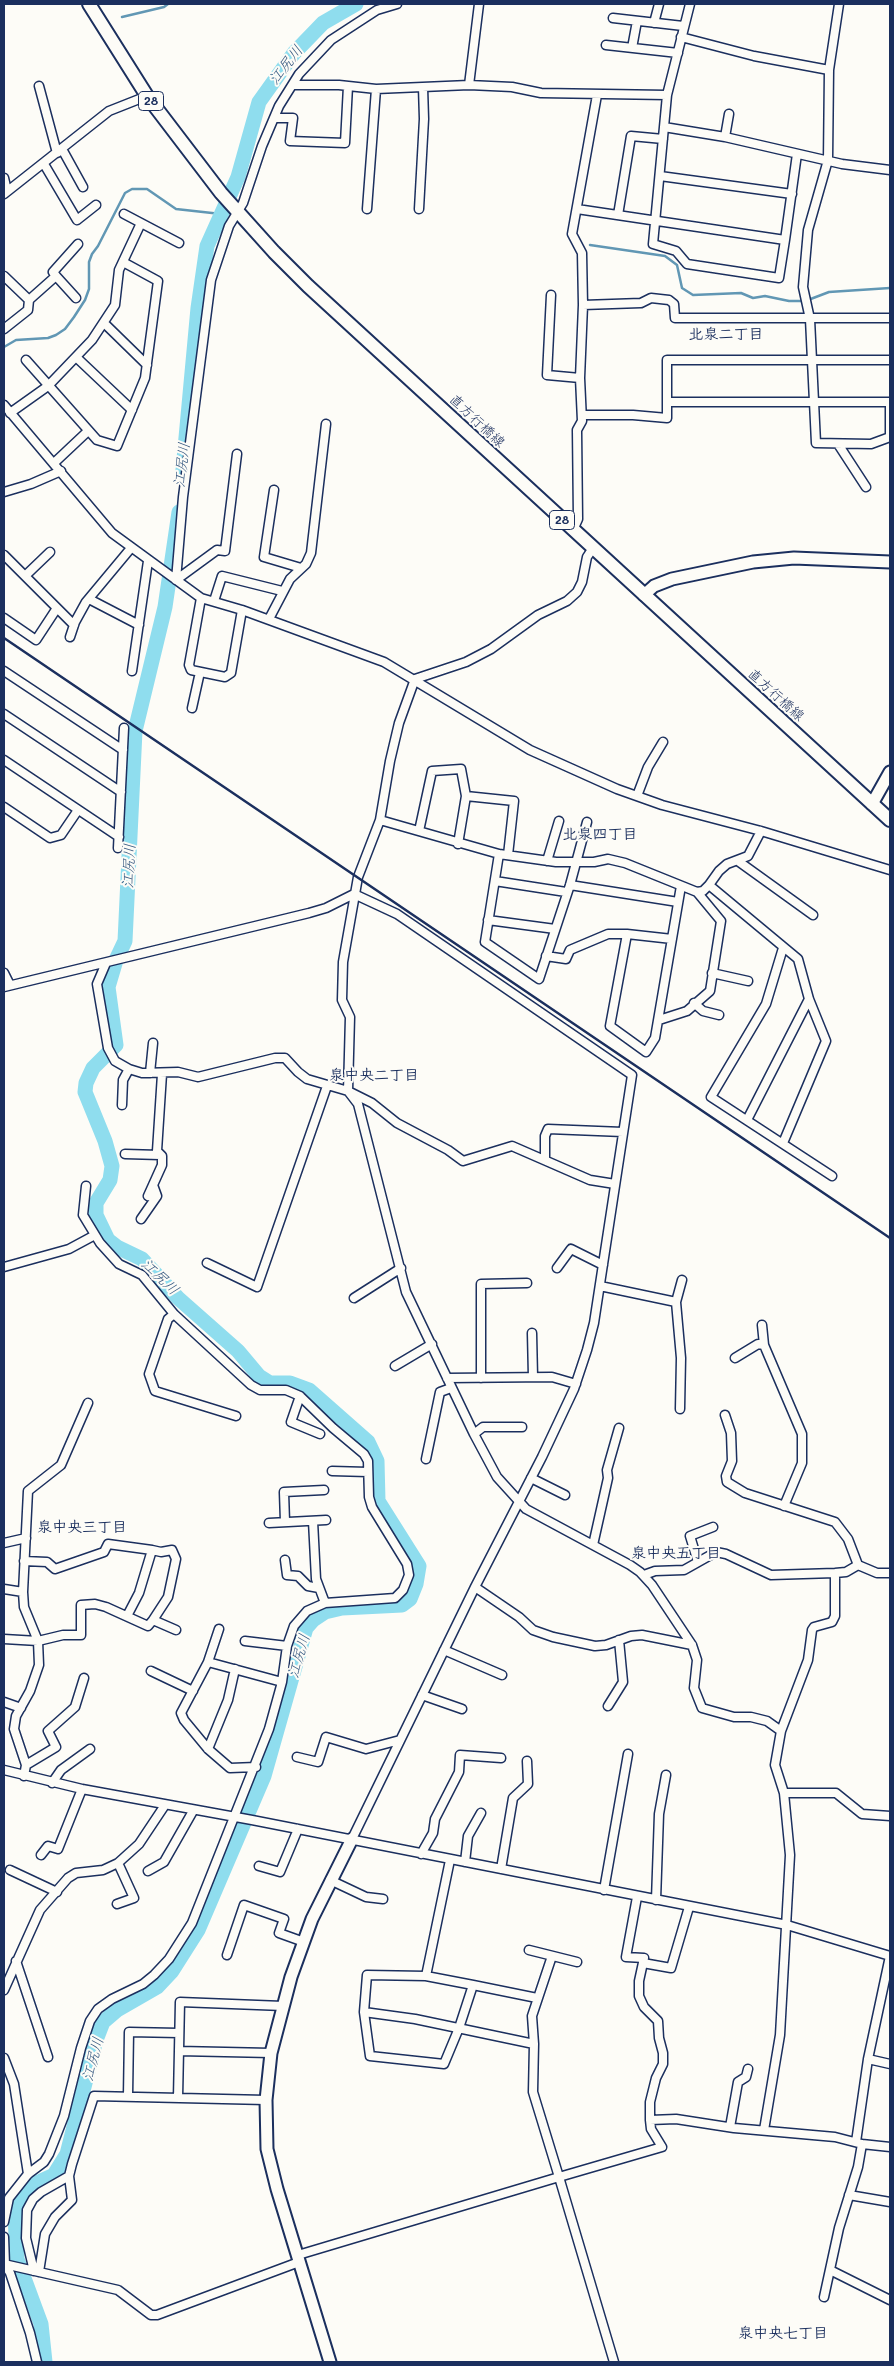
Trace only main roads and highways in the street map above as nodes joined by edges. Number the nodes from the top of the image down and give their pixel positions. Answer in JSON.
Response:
{"nodes":[{"id":1,"x":89,"y":4,"type":"edge"},
{"id":2,"x":890,"y":820,"type":"edge"}],
"edges":[{"from":1,"to":2,"type":"main road","name":"直方行橋線","number":"28"}]}
